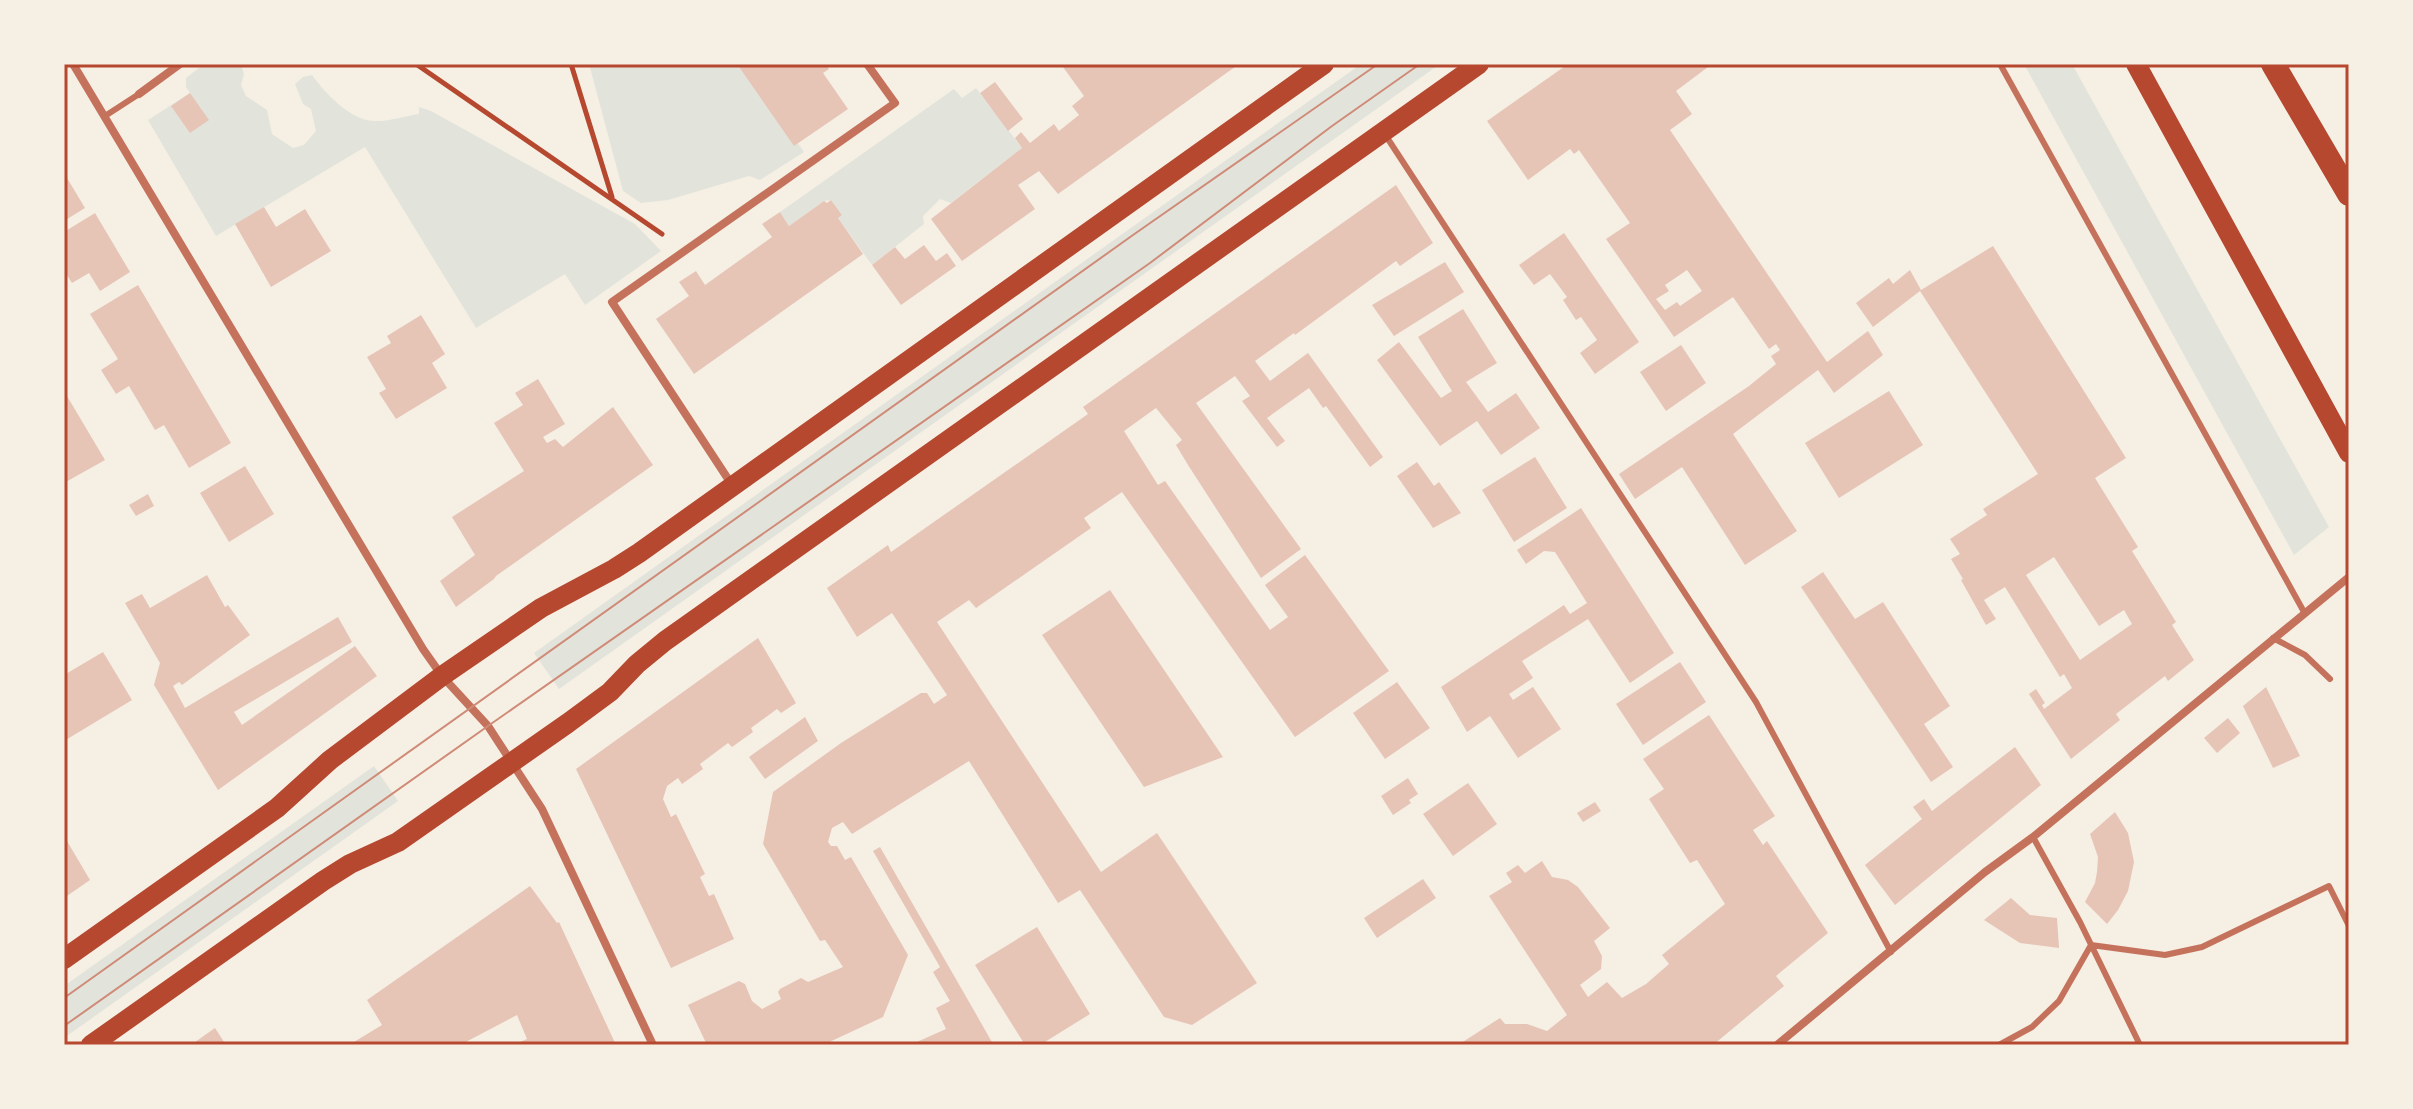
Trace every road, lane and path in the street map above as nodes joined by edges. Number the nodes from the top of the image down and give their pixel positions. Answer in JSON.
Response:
{"nodes":[{"id":1,"x":73,"y":64,"type":"edge"},
{"id":2,"x":180,"y":64,"type":"edge"},
{"id":3,"x":416,"y":64,"type":"edge"},
{"id":4,"x":571,"y":64,"type":"edge"},
{"id":5,"x":867,"y":64,"type":"edge"},
{"id":6,"x":1324,"y":64,"type":"edge"},
{"id":7,"x":1479,"y":64,"type":"edge"},
{"id":8,"x":2000,"y":64,"type":"edge"},
{"id":9,"x":2136,"y":64,"type":"edge"},
{"id":10,"x":2273,"y":64,"type":"edge"},
{"id":11,"x":139,"y":94,"type":"joint"},
{"id":12,"x":105,"y":116,"type":"junction"},
{"id":13,"x":1384,"y":132,"type":"junction"},
{"id":14,"x":2349,"y":194,"type":"edge"},
{"id":15,"x":613,"y":199,"type":"junction"},
{"id":16,"x":685,"y":250,"type":"junction"},
{"id":17,"x":2349,"y":453,"type":"edge"},
{"id":18,"x":733,"y":485,"type":"junction"},
{"id":19,"x":2348,"y":578,"type":"edge"},
{"id":20,"x":2304,"y":612,"type":"junction"},
{"id":21,"x":2273,"y":638,"type":"junction"},
{"id":22,"x":442,"y":676,"type":"junction"},
{"id":23,"x":2330,"y":679,"type":"dead end"},
{"id":24,"x":512,"y":761,"type":"junction"},
{"id":25,"x":2033,"y":837,"type":"junction"},
{"id":26,"x":2349,"y":926,"type":"edge"},
{"id":27,"x":2091,"y":945,"type":"junction"},
{"id":28,"x":1891,"y":952,"type":"junction"},
{"id":29,"x":64,"y":959,"type":"edge"},
{"id":30,"x":91,"y":1045,"type":"edge"},
{"id":31,"x":653,"y":1045,"type":"edge"},
{"id":32,"x":1777,"y":1045,"type":"edge"},
{"id":33,"x":1999,"y":1045,"type":"edge"},
{"id":34,"x":2140,"y":1045,"type":"edge"}],
"edges":[{"from":1,"to":12,"type":"street"},
{"from":2,"to":11,"type":"street"},
{"from":3,"to":15,"type":"path"},
{"from":4,"to":15,"type":"path"},
{"from":5,"to":16,"type":"street"},
{"from":6,"to":18,"type":"main road"},
{"from":7,"to":13,"type":"main road"},
{"from":8,"to":20,"type":"lane"},
{"from":9,"to":17,"type":"main road"},
{"from":10,"to":14,"type":"highway"},
{"from":11,"to":12,"type":"lane"},
{"from":12,"to":22,"type":"street"},
{"from":13,"to":24,"type":"main road"},
{"from":13,"to":28,"type":"lane"},
{"from":15,"to":16,"type":"path"},
{"from":16,"to":18,"type":"street"},
{"from":18,"to":22,"type":"main road"},
{"from":19,"to":20,"type":"street"},
{"from":20,"to":21,"type":"street"},
{"from":21,"to":23,"type":"lane"},
{"from":21,"to":25,"type":"street"},
{"from":22,"to":24,"type":"street"},
{"from":22,"to":29,"type":"main road"},
{"from":24,"to":30,"type":"main road"},
{"from":24,"to":31,"type":"street"},
{"from":25,"to":27,"type":"lane"},
{"from":25,"to":28,"type":"street"},
{"from":26,"to":27,"type":"lane"},
{"from":27,"to":33,"type":"lane"},
{"from":27,"to":34,"type":"lane"},
{"from":28,"to":32,"type":"street"}]}
